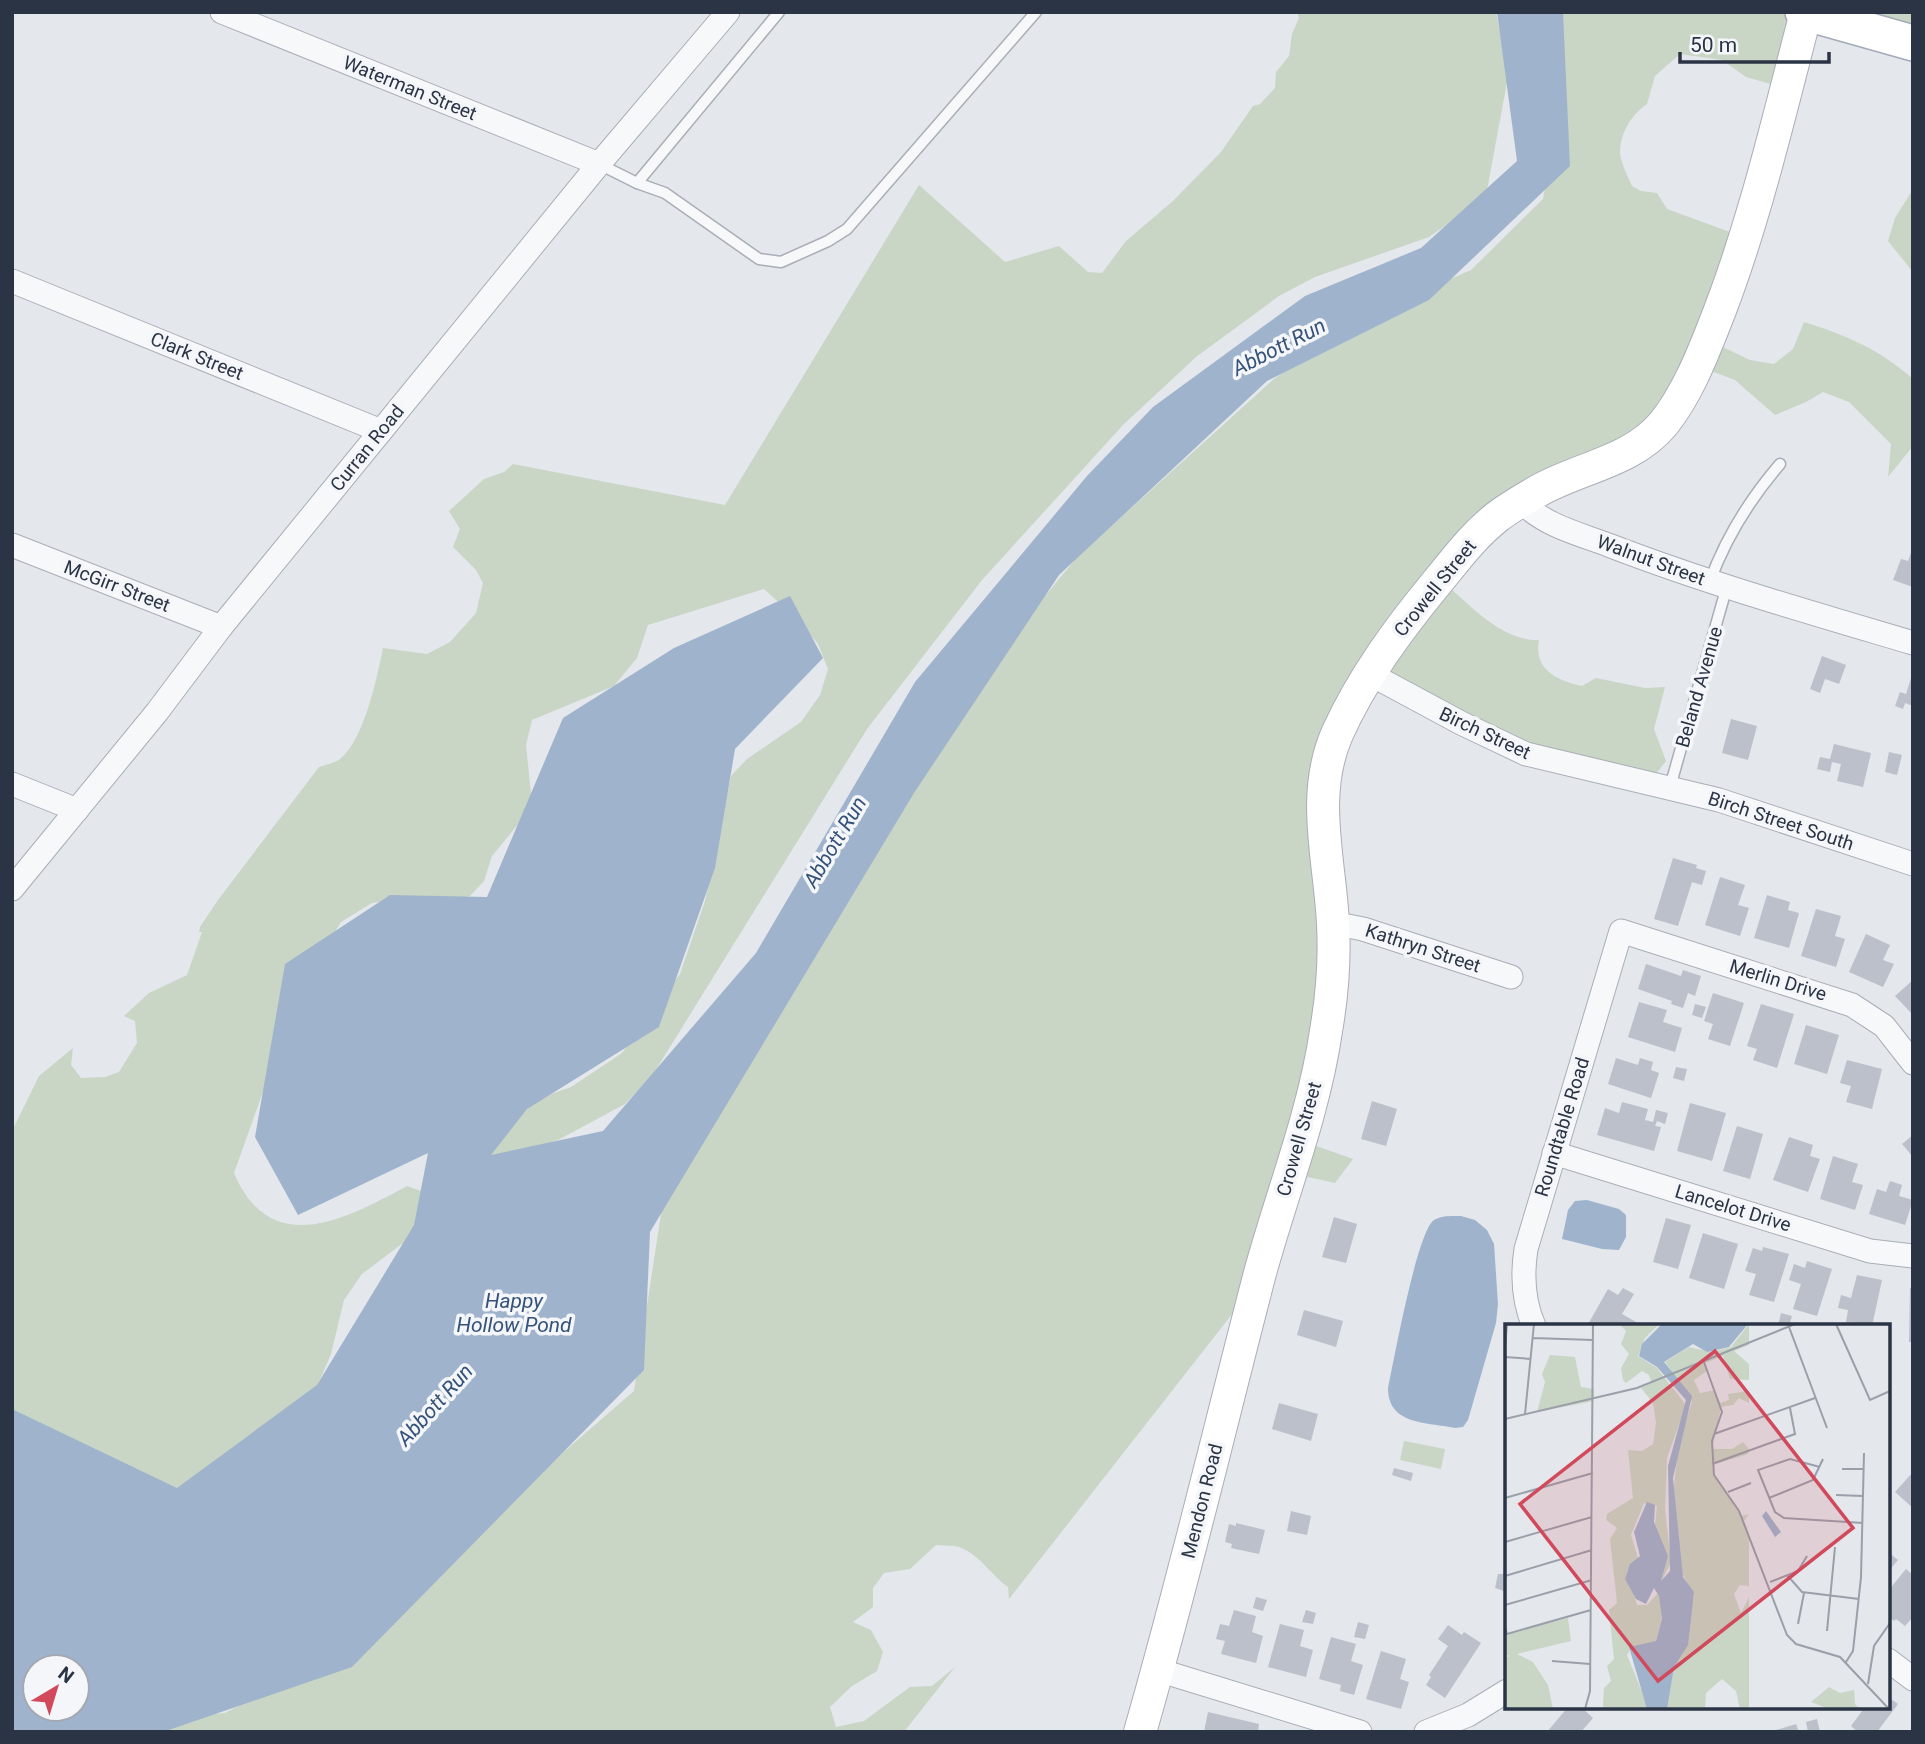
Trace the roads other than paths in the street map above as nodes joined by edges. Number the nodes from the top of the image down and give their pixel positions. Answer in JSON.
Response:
{"nodes":[{"id":1,"x":222,"y":12,"type":"edge"},
{"id":2,"x":728,"y":12,"type":"edge"},
{"id":3,"x":779,"y":12,"type":"edge"},
{"id":4,"x":1036,"y":12,"type":"edge"},
{"id":5,"x":1804,"y":13,"type":"edge"},
{"id":6,"x":1913,"y":43,"type":"edge"},
{"id":7,"x":599,"y":164,"type":"junction"},
{"id":8,"x":637,"y":183,"type":"junction"},
{"id":9,"x":12,"y":281,"type":"edge"},
{"id":10,"x":381,"y":430,"type":"junction"},
{"id":11,"x":1780,"y":464,"type":"dead end"},
{"id":12,"x":1521,"y":501,"type":"junction"},
{"id":13,"x":12,"y":545,"type":"edge"},
{"id":14,"x":1718,"y":584,"type":"junction"},
{"id":15,"x":221,"y":627,"type":"junction"},
{"id":16,"x":1913,"y":643,"type":"edge"},
{"id":17,"x":1370,"y":674,"type":"junction"},
{"id":18,"x":12,"y":784,"type":"edge"},
{"id":19,"x":1659,"y":785,"type":"junction"},
{"id":20,"x":78,"y":810,"type":"junction"},
{"id":21,"x":1913,"y":864,"type":"edge"},
{"id":22,"x":12,"y":889,"type":"edge"},
{"id":23,"x":1334,"y":926,"type":"junction"},
{"id":24,"x":1621,"y":931,"type":"joint"},
{"id":25,"x":1511,"y":977,"type":"dead end"},
{"id":26,"x":1913,"y":1063,"type":"edge"},
{"id":27,"x":1554,"y":1153,"type":"junction"},
{"id":28,"x":1913,"y":1256,"type":"edge"},
{"id":29,"x":1261,"y":1269,"type":"joint"},
{"id":30,"x":1533,"y":1324,"type":"edge"},
{"id":31,"x":1890,"y":1662,"type":"edge"},
{"id":32,"x":1158,"y":1670,"type":"junction"},
{"id":33,"x":1913,"y":1679,"type":"edge"},
{"id":34,"x":1505,"y":1692,"type":"edge"},
{"id":35,"x":1294,"y":1722,"type":"edge"},
{"id":36,"x":1140,"y":1732,"type":"edge"},
{"id":37,"x":1360,"y":1732,"type":"edge"},
{"id":38,"x":1426,"y":1732,"type":"edge"}],
"edges":[{"from":1,"to":7,"type":"street","name":"Waterman Street"},
{"from":2,"to":7,"type":"street","name":"Curran Road"},
{"from":3,"to":8,"type":"lane"},
{"from":4,"to":8,"type":"lane"},
{"from":5,"to":6,"type":"main road"},
{"from":5,"to":12,"type":"street","name":"Crowell Street"},
{"from":7,"to":8,"type":"lane"},
{"from":7,"to":10,"type":"street","name":"Curran Road"},
{"from":9,"to":10,"type":"street","name":"Clark Street"},
{"from":10,"to":15,"type":"street","name":"Curran Road"},
{"from":11,"to":14,"type":"lane","name":"Beland Avenue"},
{"from":12,"to":14,"type":"street","name":"Walnut Street"},
{"from":12,"to":17,"type":"street","name":"Crowell Street"},
{"from":13,"to":15,"type":"street","name":"McGirr Street"},
{"from":14,"to":16,"type":"street","name":"Walnut Street"},
{"from":14,"to":19,"type":"lane","name":"Beland Avenue"},
{"from":15,"to":20,"type":"street","name":"Curran Road"},
{"from":17,"to":19,"type":"street","name":"Birch Street"},
{"from":17,"to":23,"type":"street","name":"Crowell Street"},
{"from":18,"to":20,"type":"street"},
{"from":19,"to":21,"type":"street","name":"Birch Street South"},
{"from":20,"to":22,"type":"street","name":"Curran Road"},
{"from":23,"to":25,"type":"street","name":"Kathryn Street"},
{"from":23,"to":29,"type":"street","name":"Crowell Street"},
{"from":24,"to":26,"type":"street","name":"Merlin Drive"},
{"from":24,"to":27,"type":"street","name":"Roundtable Road"},
{"from":27,"to":28,"type":"street","name":"Lancelot Drive"},
{"from":27,"to":30,"type":"street","name":"Roundtable Road"},
{"from":29,"to":32,"type":"street","name":"Mendon Road"},
{"from":31,"to":33,"type":"street"},
{"from":32,"to":35,"type":"street"},
{"from":32,"to":36,"type":"street","name":"Mendon Road"},
{"from":34,"to":38,"type":"street"},
{"from":35,"to":37,"type":"street"}]}
